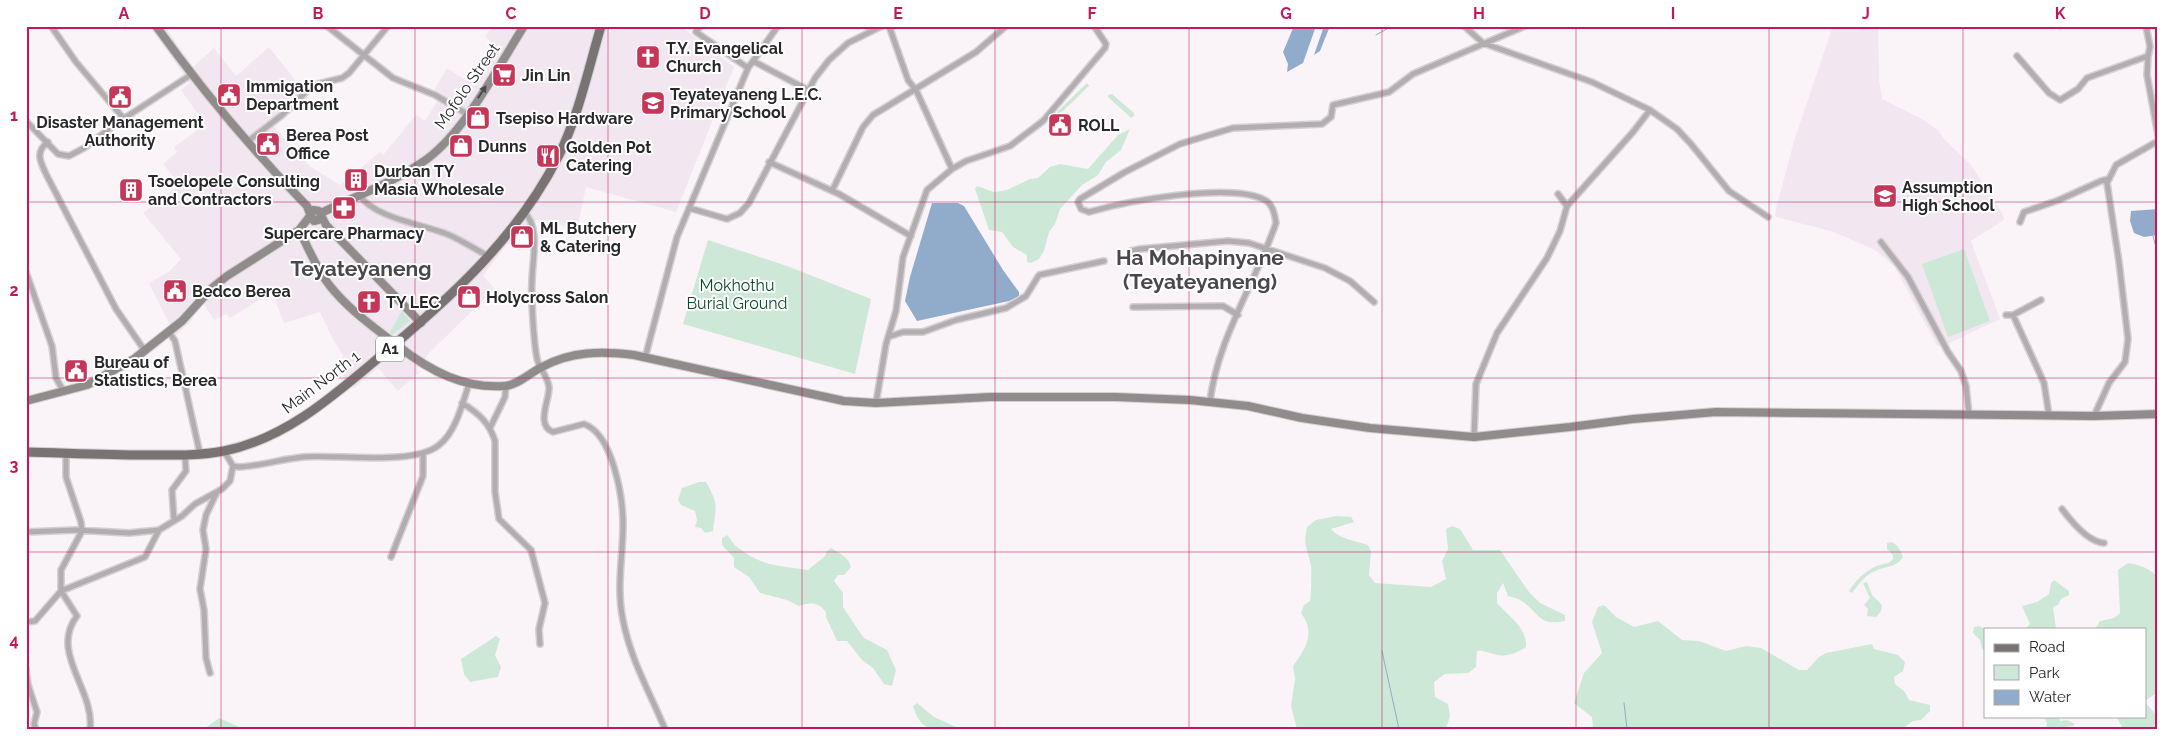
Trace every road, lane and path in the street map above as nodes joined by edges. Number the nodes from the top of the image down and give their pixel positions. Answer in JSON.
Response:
{"nodes":[{"id":1,"x":51,"y":26,"type":"edge"},
{"id":2,"x":156,"y":26,"type":"edge"},
{"id":3,"x":327,"y":26,"type":"edge"},
{"id":4,"x":388,"y":26,"type":"edge"},
{"id":5,"x":524,"y":26,"type":"edge"},
{"id":6,"x":601,"y":26,"type":"edge"},
{"id":7,"x":700,"y":26,"type":"edge"},
{"id":8,"x":778,"y":26,"type":"edge"},
{"id":9,"x":882,"y":26,"type":"edge"},
{"id":10,"x":889,"y":26,"type":"edge"},
{"id":11,"x":1006,"y":26,"type":"edge"},
{"id":12,"x":1094,"y":26,"type":"edge"},
{"id":13,"x":1464,"y":26,"type":"edge"},
{"id":14,"x":1525,"y":26,"type":"edge"},
{"id":15,"x":2146,"y":26,"type":"edge"},
{"id":16,"x":1483,"y":43,"type":"junction"},
{"id":17,"x":365,"y":55,"type":"junction"},
{"id":18,"x":2018,"y":56,"type":"dead end"},
{"id":19,"x":2148,"y":56,"type":"junction"},
{"id":20,"x":753,"y":61,"type":"junction"},
{"id":21,"x":748,"y":68,"type":"junction"},
{"id":22,"x":192,"y":74,"type":"junction"},
{"id":23,"x":808,"y":90,"type":"junction"},
{"id":24,"x":916,"y":90,"type":"junction"},
{"id":25,"x":1650,"y":110,"type":"junction"},
{"id":26,"x":467,"y":114,"type":"junction"},
{"id":27,"x":124,"y":118,"type":"junction"},
{"id":28,"x":26,"y":121,"type":"edge"},
{"id":29,"x":2158,"y":134,"type":"edge"},
{"id":30,"x":2158,"y":141,"type":"edge"},
{"id":31,"x":48,"y":142,"type":"junction"},
{"id":32,"x":247,"y":142,"type":"junction"},
{"id":33,"x":769,"y":162,"type":"junction"},
{"id":34,"x":952,"y":169,"type":"junction"},
{"id":35,"x":2109,"y":179,"type":"junction"},
{"id":36,"x":832,"y":192,"type":"junction"},
{"id":37,"x":1558,"y":194,"type":"dead end"},
{"id":38,"x":359,"y":195,"type":"junction"},
{"id":39,"x":1568,"y":206,"type":"junction"},
{"id":40,"x":689,"y":208,"type":"junction"},
{"id":41,"x":524,"y":211,"type":"junction"},
{"id":42,"x":314,"y":215,"type":"junction"},
{"id":43,"x":1768,"y":217,"type":"dead end"},
{"id":44,"x":2020,"y":222,"type":"dead end"},
{"id":45,"x":302,"y":227,"type":"junction"},
{"id":46,"x":911,"y":236,"type":"junction"},
{"id":47,"x":1881,"y":242,"type":"dead end"},
{"id":48,"x":1268,"y":247,"type":"junction"},
{"id":49,"x":1131,"y":251,"type":"dead end"},
{"id":50,"x":488,"y":256,"type":"junction"},
{"id":51,"x":1104,"y":261,"type":"dead end"},
{"id":52,"x":26,"y":272,"type":"edge"},
{"id":53,"x":2041,"y":300,"type":"dead end"},
{"id":54,"x":1374,"y":302,"type":"dead end"},
{"id":55,"x":1133,"y":307,"type":"dead end"},
{"id":56,"x":1238,"y":314,"type":"junction"},
{"id":57,"x":2006,"y":315,"type":"dead end"},
{"id":58,"x":2013,"y":315,"type":"junction"},
{"id":59,"x":420,"y":323,"type":"junction"},
{"id":60,"x":169,"y":332,"type":"junction"},
{"id":61,"x":888,"y":337,"type":"junction"},
{"id":62,"x":395,"y":344,"type":"junction"},
{"id":63,"x":145,"y":352,"type":"junction"},
{"id":64,"x":645,"y":358,"type":"junction"},
{"id":65,"x":541,"y":367,"type":"junction"},
{"id":66,"x":469,"y":384,"type":"junction"},
{"id":67,"x":506,"y":386,"type":"junction"},
{"id":68,"x":64,"y":392,"type":"junction"},
{"id":69,"x":26,"y":401,"type":"edge"},
{"id":70,"x":1210,"y":402,"type":"junction"},
{"id":71,"x":462,"y":403,"type":"junction"},
{"id":72,"x":876,"y":403,"type":"junction"},
{"id":73,"x":2158,"y":414,"type":"edge"},
{"id":74,"x":1969,"y":415,"type":"junction"},
{"id":75,"x":2049,"y":415,"type":"junction"},
{"id":76,"x":2094,"y":416,"type":"junction"},
{"id":77,"x":490,"y":428,"type":"junction"},
{"id":78,"x":1474,"y":436,"type":"junction"},
{"id":79,"x":224,"y":451,"type":"junction"},
{"id":80,"x":26,"y":452,"type":"edge"},
{"id":81,"x":66,"y":453,"type":"junction"},
{"id":82,"x":200,"y":454,"type":"junction"},
{"id":83,"x":423,"y":454,"type":"junction"},
{"id":84,"x":185,"y":456,"type":"junction"},
{"id":85,"x":233,"y":466,"type":"junction"},
{"id":86,"x":217,"y":491,"type":"junction"},
{"id":87,"x":2062,"y":509,"type":"dead end"},
{"id":88,"x":174,"y":521,"type":"junction"},
{"id":89,"x":159,"y":530,"type":"junction"},
{"id":90,"x":82,"y":531,"type":"junction"},
{"id":91,"x":26,"y":532,"type":"edge"},
{"id":92,"x":2104,"y":543,"type":"dead end"},
{"id":93,"x":391,"y":557,"type":"dead end"},
{"id":94,"x":60,"y":591,"type":"junction"},
{"id":95,"x":26,"y":622,"type":"edge"},
{"id":96,"x":540,"y":644,"type":"dead end"},
{"id":97,"x":26,"y":668,"type":"edge"},
{"id":98,"x":210,"y":673,"type":"dead end"},
{"id":99,"x":36,"y":729,"type":"edge"},
{"id":100,"x":90,"y":729,"type":"edge"},
{"id":101,"x":666,"y":729,"type":"edge"}],
"edges":[{"from":1,"to":27,"type":"street"},
{"from":2,"to":22,"type":"main road"},
{"from":3,"to":17,"type":"street"},
{"from":4,"to":17,"type":"street"},
{"from":26,"to":5,"type":"main road","name":"Mofolo Street","one_way":true},
{"from":6,"to":41,"type":"main road","name":"Main North 1","number":"A1"},
{"from":7,"to":21,"type":"street"},
{"from":8,"to":20,"type":"street"},
{"from":9,"to":23,"type":"street"},
{"from":10,"to":24,"type":"street"},
{"from":11,"to":24,"type":"street"},
{"from":12,"to":34,"type":"street"},
{"from":13,"to":16,"type":"street"},
{"from":14,"to":16,"type":"street"},
{"from":15,"to":19,"type":"street"},
{"from":16,"to":25,"type":"street"},
{"from":16,"to":48,"type":"street"},
{"from":17,"to":26,"type":"street"},
{"from":17,"to":32,"type":"street"},
{"from":18,"to":19,"type":"street"},
{"from":19,"to":29,"type":"street"},
{"from":20,"to":21,"type":"street"},
{"from":20,"to":23,"type":"street"},
{"from":21,"to":40,"type":"street"},
{"from":22,"to":27,"type":"street"},
{"from":22,"to":32,"type":"main road"},
{"from":23,"to":33,"type":"street"},
{"from":24,"to":34,"type":"street"},
{"from":24,"to":36,"type":"street"},
{"from":25,"to":39,"type":"street"},
{"from":25,"to":43,"type":"street"},
{"from":26,"to":38,"type":"main road","name":"Mofolo Street"},
{"from":27,"to":31,"type":"street"},
{"from":28,"to":31,"type":"street"},
{"from":30,"to":35,"type":"street"},
{"from":31,"to":63,"type":"street"},
{"from":32,"to":42,"type":"main road"},
{"from":33,"to":36,"type":"street"},
{"from":33,"to":40,"type":"street"},
{"from":34,"to":46,"type":"street"},
{"from":35,"to":44,"type":"street"},
{"from":35,"to":76,"type":"street"},
{"from":36,"to":46,"type":"street"},
{"from":37,"to":39,"type":"street"},
{"from":38,"to":42,"type":"main road","name":"Mofolo Street"},
{"from":38,"to":50,"type":"street"},
{"from":39,"to":78,"type":"street"},
{"from":40,"to":64,"type":"street"},
{"from":41,"to":50,"type":"main road","name":"Main North 1","number":"A1"},
{"from":41,"to":65,"type":"street"},
{"from":42,"to":45,"type":"main road","name":"Mofolo Street"},
{"from":42,"to":59,"type":"main road"},
{"from":45,"to":60,"type":"main road","name":"Mofolo Street"},
{"from":45,"to":62,"type":"main road"},
{"from":46,"to":61,"type":"street"},
{"from":47,"to":74,"type":"street"},
{"from":48,"to":49,"type":"street"},
{"from":48,"to":54,"type":"street"},
{"from":48,"to":56,"type":"street"},
{"from":50,"to":59,"type":"main road","name":"Main North 1","number":"A1"},
{"from":51,"to":61,"type":"street"},
{"from":52,"to":68,"type":"street"},
{"from":53,"to":58,"type":"street"},
{"from":55,"to":56,"type":"street"},
{"from":56,"to":70,"type":"street"},
{"from":57,"to":58,"type":"street"},
{"from":58,"to":75,"type":"street"},
{"from":59,"to":62,"type":"main road","name":"Main North 1","number":"A1"},
{"from":60,"to":63,"type":"main road","name":"Mofolo Street"},
{"from":60,"to":82,"type":"street"},
{"from":61,"to":72,"type":"street"},
{"from":62,"to":66,"type":"main road"},
{"from":62,"to":79,"type":"main road","name":"Main North 1","number":"A1"},
{"from":63,"to":68,"type":"main road","name":"Mofolo Street"},
{"from":64,"to":65,"type":"main road"},
{"from":64,"to":72,"type":"main road"},
{"from":65,"to":67,"type":"main road"},
{"from":65,"to":101,"type":"street"},
{"from":66,"to":67,"type":"main road"},
{"from":66,"to":71,"type":"street"},
{"from":67,"to":77,"type":"street"},
{"from":68,"to":69,"type":"main road","name":"Mofolo Street"},
{"from":70,"to":72,"type":"main road"},
{"from":70,"to":78,"type":"main road"},
{"from":71,"to":77,"type":"street"},
{"from":71,"to":83,"type":"street"},
{"from":73,"to":76,"type":"main road"},
{"from":74,"to":75,"type":"main road"},
{"from":74,"to":78,"type":"main road"},
{"from":75,"to":76,"type":"main road"},
{"from":77,"to":96,"type":"street"},
{"from":79,"to":82,"type":"main road","name":"Main North 1","number":"A1"},
{"from":79,"to":85,"type":"street"},
{"from":80,"to":81,"type":"main road","name":"Main North 1","number":"A1"},
{"from":81,"to":84,"type":"main road","name":"Main North 1","number":"A1"},
{"from":81,"to":90,"type":"street"},
{"from":82,"to":84,"type":"main road","name":"Main North 1","number":"A1"},
{"from":83,"to":85,"type":"street"},
{"from":83,"to":93,"type":"street"},
{"from":84,"to":88,"type":"street"},
{"from":85,"to":86,"type":"street"},
{"from":86,"to":88,"type":"street"},
{"from":86,"to":98,"type":"street"},
{"from":87,"to":92,"type":"street"},
{"from":88,"to":89,"type":"street"},
{"from":89,"to":90,"type":"street"},
{"from":89,"to":94,"type":"street"},
{"from":90,"to":91,"type":"street"},
{"from":90,"to":94,"type":"street"},
{"from":94,"to":95,"type":"street"},
{"from":94,"to":100,"type":"street"},
{"from":97,"to":99,"type":"street"}]}
